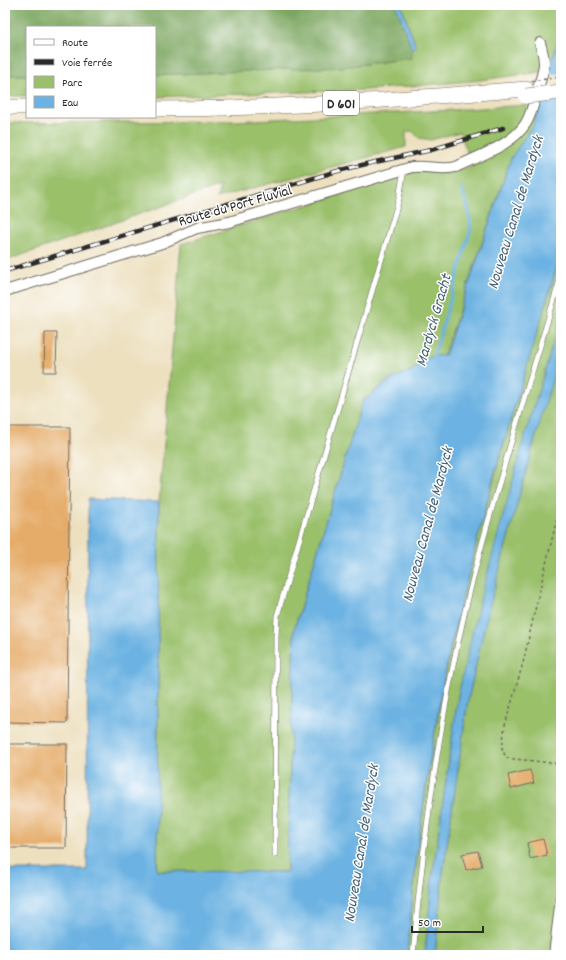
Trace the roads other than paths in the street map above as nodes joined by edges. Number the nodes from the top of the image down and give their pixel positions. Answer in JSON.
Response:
{"nodes":[{"id":1,"x":540,"y":43,"type":"dead end"},
{"id":2,"x":561,"y":85,"type":"edge"},
{"id":3,"x":528,"y":89,"type":"junction"},
{"id":4,"x":561,"y":92,"type":"edge"},
{"id":5,"x":5,"y":107,"type":"edge"},
{"id":6,"x":26,"y":107,"type":"edge"},
{"id":7,"x":156,"y":109,"type":"edge"},
{"id":8,"x":5,"y":116,"type":"edge"},
{"id":9,"x":26,"y":116,"type":"edge"},
{"id":10,"x":156,"y":116,"type":"edge"},
{"id":11,"x":404,"y":169,"type":"junction"},
{"id":12,"x":561,"y":276,"type":"edge"},
{"id":13,"x":5,"y":291,"type":"edge"},
{"id":14,"x":275,"y":854,"type":"dead end"},
{"id":15,"x":561,"y":898,"type":"edge"},
{"id":16,"x":413,"y":955,"type":"edge"},
{"id":17,"x":554,"y":955,"type":"edge"}],
"edges":[{"from":1,"to":11,"type":"street","name":"Route du Port Fluvial"},
{"from":2,"to":3,"type":"main road","number":"D 601"},
{"from":3,"to":4,"type":"main road","number":"D 601","bridge":true},
{"from":3,"to":7,"type":"main road","number":"D 601"},
{"from":3,"to":10,"type":"main road","number":"D 601"},
{"from":5,"to":6,"type":"main road"},
{"from":8,"to":9,"type":"main road"},
{"from":11,"to":13,"type":"street","name":"Route du Port Fluvial"},
{"from":11,"to":14,"type":"lane"},
{"from":12,"to":16,"type":"lane"},
{"from":15,"to":17,"type":"street"}]}
